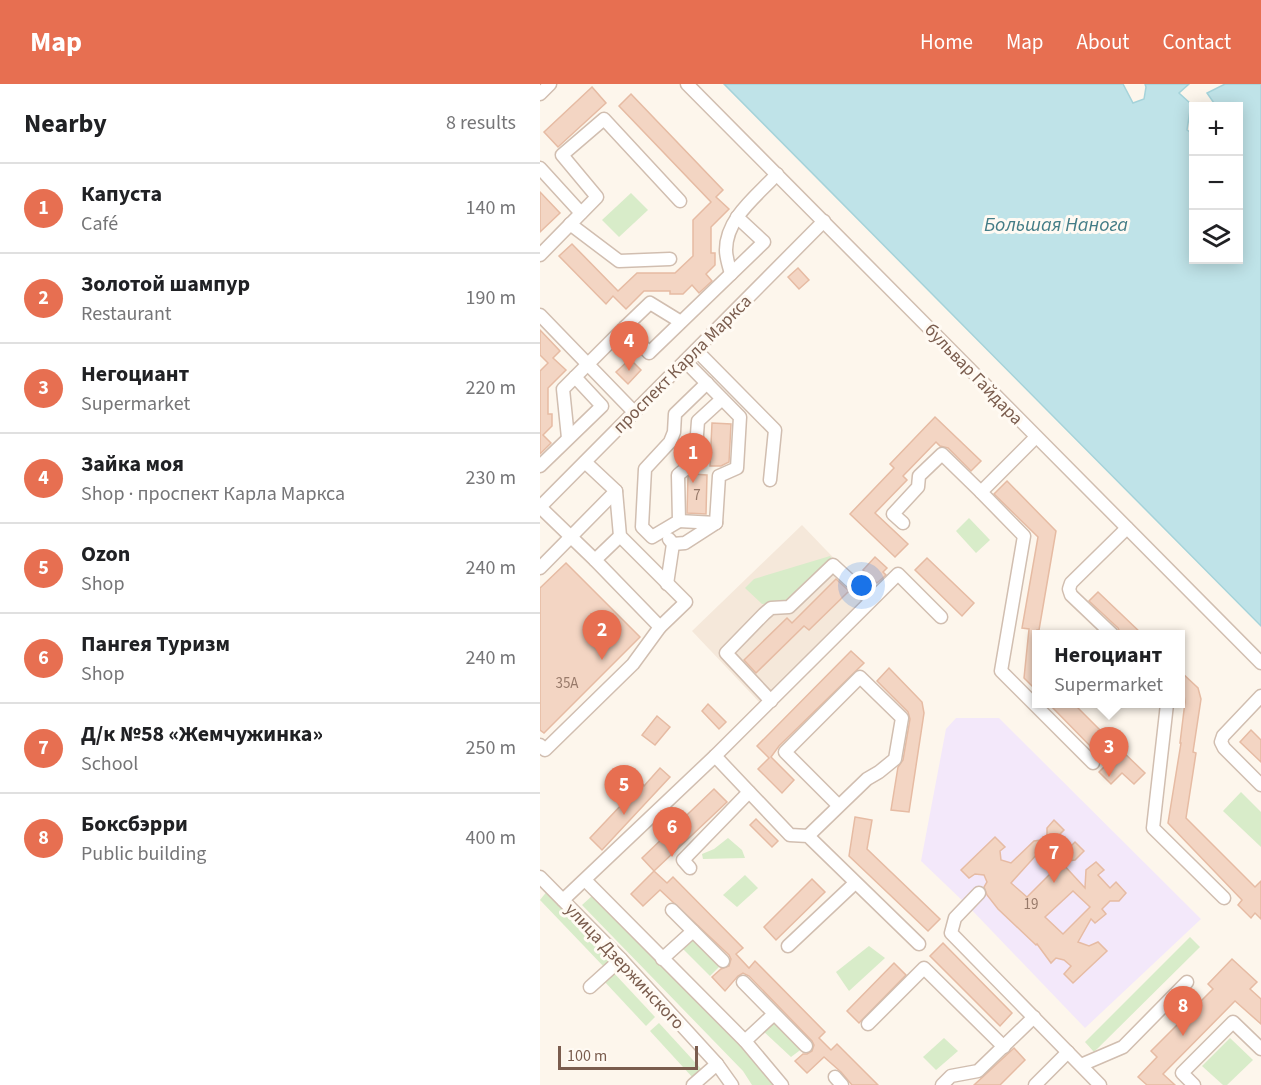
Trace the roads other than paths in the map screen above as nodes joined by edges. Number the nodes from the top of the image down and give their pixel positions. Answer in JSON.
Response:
{"nodes":[{"id":1,"x":550,"y":84,"type":"edge"},
{"id":2,"x":687,"y":84,"type":"edge"},
{"id":3,"x":540,"y":94,"type":"edge"},
{"id":4,"x":540,"y":168,"type":"edge"},
{"id":5,"x":777,"y":174,"type":"junction"},
{"id":6,"x":680,"y":201,"type":"dead end"},
{"id":7,"x":581,"y":213,"type":"junction"},
{"id":8,"x":737,"y":217,"type":"junction"},
{"id":9,"x":824,"y":221,"type":"junction"},
{"id":10,"x":570,"y":224,"type":"junction"},
{"id":11,"x":540,"y":255,"type":"edge"},
{"id":12,"x":670,"y":259,"type":"dead end"},
{"id":13,"x":730,"y":274,"type":"junction"},
{"id":14,"x":540,"y":315,"type":"edge"},
{"id":15,"x":681,"y":322,"type":"junction"},
{"id":16,"x":625,"y":327,"type":"junction"},
{"id":17,"x":696,"y":350,"type":"junction"},
{"id":18,"x":685,"y":361,"type":"junction"},
{"id":19,"x":588,"y":364,"type":"junction"},
{"id":20,"x":575,"y":377,"type":"junction"},
{"id":21,"x":707,"y":383,"type":"junction"},
{"id":22,"x":722,"y":399,"type":"junction"},
{"id":23,"x":634,"y":412,"type":"junction"},
{"id":24,"x":1036,"y":437,"type":"junction"},
{"id":25,"x":568,"y":438,"type":"junction"},
{"id":26,"x":585,"y":462,"type":"junction"},
{"id":27,"x":540,"y":466,"type":"edge"},
{"id":28,"x":770,"y":480,"type":"dead end"},
{"id":29,"x":616,"y":491,"type":"junction"},
{"id":30,"x":981,"y":492,"type":"junction"},
{"id":31,"x":540,"y":507,"type":"edge"},
{"id":32,"x":679,"y":521,"type":"junction"},
{"id":33,"x":716,"y":523,"type":"junction"},
{"id":34,"x":903,"y":523,"type":"dead end"},
{"id":35,"x":1127,"y":528,"type":"junction"},
{"id":36,"x":657,"y":535,"type":"junction"},
{"id":37,"x":620,"y":536,"type":"junction"},
{"id":38,"x":571,"y":537,"type":"junction"},
{"id":39,"x":673,"y":544,"type":"junction"},
{"id":40,"x":636,"y":553,"type":"junction"},
{"id":41,"x":595,"y":561,"type":"junction"},
{"id":42,"x":540,"y":568,"type":"edge"},
{"id":43,"x":667,"y":584,"type":"junction"},
{"id":44,"x":871,"y":600,"type":"junction"},
{"id":45,"x":941,"y":617,"type":"dead end"},
{"id":46,"x":660,"y":627,"type":"junction"},
{"id":47,"x":1108,"y":630,"type":"edge"},
{"id":48,"x":1261,"y":663,"type":"edge"},
{"id":49,"x":1261,"y":696,"type":"edge"},
{"id":50,"x":771,"y":701,"type":"junction"},
{"id":51,"x":1032,"y":702,"type":"edge"},
{"id":52,"x":1038,"y":708,"type":"edge"},
{"id":53,"x":1167,"y":708,"type":"edge"},
{"id":54,"x":542,"y":750,"type":"edge"},
{"id":55,"x":715,"y":756,"type":"junction"},
{"id":56,"x":1093,"y":763,"type":"dead end"},
{"id":57,"x":1261,"y":785,"type":"edge"},
{"id":58,"x":749,"y":792,"type":"junction"},
{"id":59,"x":839,"y":806,"type":"junction"},
{"id":60,"x":808,"y":836,"type":"junction"},
{"id":61,"x":690,"y":868,"type":"dead end"},
{"id":62,"x":540,"y":877,"type":"edge"},
{"id":63,"x":585,"y":880,"type":"junction"},
{"id":64,"x":855,"y":883,"type":"junction"},
{"id":65,"x":979,"y":893,"type":"dead end"},
{"id":66,"x":1224,"y":898,"type":"dead end"},
{"id":67,"x":563,"y":900,"type":"junction"},
{"id":68,"x":672,"y":910,"type":"dead end"},
{"id":69,"x":693,"y":931,"type":"junction"},
{"id":70,"x":919,"y":944,"type":"dead end"},
{"id":71,"x":788,"y":946,"type":"dead end"},
{"id":72,"x":621,"y":959,"type":"junction"},
{"id":73,"x":662,"y":959,"type":"junction"},
{"id":74,"x":723,"y":961,"type":"dead end"},
{"id":75,"x":743,"y":982,"type":"dead end"},
{"id":76,"x":1186,"y":982,"type":"dead end"},
{"id":77,"x":590,"y":987,"type":"dead end"},
{"id":78,"x":774,"y":1014,"type":"junction"},
{"id":79,"x":1034,"y":1017,"type":"junction"},
{"id":80,"x":868,"y":1024,"type":"dead end"},
{"id":81,"x":744,"y":1041,"type":"junction"},
{"id":82,"x":806,"y":1046,"type":"dead end"},
{"id":83,"x":1004,"y":1047,"type":"junction"},
{"id":84,"x":1261,"y":1049,"type":"edge"},
{"id":85,"x":1068,"y":1052,"type":"junction"},
{"id":86,"x":717,"y":1064,"type":"junction"},
{"id":87,"x":1082,"y":1065,"type":"junction"},
{"id":88,"x":693,"y":1085,"type":"edge"},
{"id":89,"x":732,"y":1085,"type":"edge"},
{"id":90,"x":782,"y":1085,"type":"edge"},
{"id":91,"x":942,"y":1085,"type":"edge"},
{"id":92,"x":1035,"y":1085,"type":"edge"},
{"id":93,"x":1100,"y":1085,"type":"edge"},
{"id":94,"x":1194,"y":1085,"type":"edge"}],
"edges":[{"from":1,"to":3,"type":"street"},
{"from":2,"to":5,"type":"street","name":"бульвар Гайдара"},
{"from":4,"to":7,"type":"street"},
{"from":5,"to":8,"type":"street"},
{"from":5,"to":9,"type":"street","name":"бульвар Гайдара"},
{"from":6,"to":7,"type":"street"},
{"from":7,"to":10,"type":"street"},
{"from":8,"to":13,"type":"street"},
{"from":8,"to":13,"type":"street"},
{"from":9,"to":17,"type":"street","name":"проспект Карла Маркса"},
{"from":9,"to":24,"type":"street","name":"бульвар Гайдара"},
{"from":10,"to":11,"type":"street"},
{"from":10,"to":12,"type":"street"},
{"from":13,"to":15,"type":"street"},
{"from":14,"to":19,"type":"street"},
{"from":15,"to":16,"type":"street"},
{"from":15,"to":16,"type":"street"},
{"from":16,"to":19,"type":"street"},
{"from":17,"to":18,"type":"street","name":"проспект Карла Маркса"},
{"from":17,"to":28,"type":"street"},
{"from":18,"to":21,"type":"street"},
{"from":18,"to":23,"type":"street","name":"проспект Карла Маркса"},
{"from":19,"to":20,"type":"street"},
{"from":19,"to":23,"type":"street"},
{"from":20,"to":25,"type":"street"},
{"from":20,"to":25,"type":"street"},
{"from":21,"to":22,"type":"street"},
{"from":21,"to":36,"type":"street"},
{"from":22,"to":32,"type":"street"},
{"from":22,"to":33,"type":"street"},
{"from":23,"to":26,"type":"street","name":"проспект Карла Маркса"},
{"from":24,"to":30,"type":"street"},
{"from":24,"to":35,"type":"street","name":"бульвар Гайдара"},
{"from":25,"to":27,"type":"street"},
{"from":26,"to":29,"type":"street"},
{"from":26,"to":31,"type":"street","name":"проспект Карла Маркса"},
{"from":29,"to":37,"type":"street"},
{"from":29,"to":38,"type":"street"},
{"from":30,"to":34,"type":"street"},
{"from":30,"to":51,"type":"street"},
{"from":31,"to":38,"type":"street"},
{"from":32,"to":33,"type":"street"},
{"from":32,"to":36,"type":"street"},
{"from":33,"to":39,"type":"street"},
{"from":35,"to":47,"type":"street"},
{"from":35,"to":48,"type":"street","name":"бульвар Гайдара"},
{"from":36,"to":39,"type":"street"},
{"from":36,"to":40,"type":"street"},
{"from":37,"to":40,"type":"street"},
{"from":37,"to":41,"type":"street"},
{"from":38,"to":41,"type":"street"},
{"from":38,"to":42,"type":"street"},
{"from":39,"to":43,"type":"street"},
{"from":40,"to":43,"type":"street"},
{"from":41,"to":46,"type":"street"},
{"from":43,"to":46,"type":"street"},
{"from":44,"to":45,"type":"street"},
{"from":44,"to":50,"type":"street"},
{"from":44,"to":50,"type":"street"},
{"from":46,"to":54,"type":"street"},
{"from":49,"to":57,"type":"street"},
{"from":50,"to":55,"type":"street"},
{"from":52,"to":56,"type":"street"},
{"from":53,"to":66,"type":"street"},
{"from":55,"to":58,"type":"street"},
{"from":55,"to":63,"type":"street"},
{"from":58,"to":60,"type":"street"},
{"from":58,"to":61,"type":"street"},
{"from":59,"to":59,"type":"street"},
{"from":59,"to":60,"type":"street"},
{"from":60,"to":64,"type":"street"},
{"from":62,"to":67,"type":"street","name":"улица Дзержинского"},
{"from":63,"to":67,"type":"street"},
{"from":63,"to":73,"type":"street"},
{"from":64,"to":70,"type":"street"},
{"from":64,"to":71,"type":"street"},
{"from":65,"to":79,"type":"street"},
{"from":67,"to":72,"type":"street","name":"улица Дзержинского"},
{"from":68,"to":69,"type":"street"},
{"from":69,"to":73,"type":"street"},
{"from":69,"to":74,"type":"street"},
{"from":72,"to":77,"type":"street"},
{"from":72,"to":86,"type":"street","name":"улица Дзержинского"},
{"from":73,"to":81,"type":"street"},
{"from":75,"to":78,"type":"street"},
{"from":76,"to":87,"type":"street"},
{"from":78,"to":81,"type":"street"},
{"from":78,"to":82,"type":"street"},
{"from":79,"to":83,"type":"street"},
{"from":79,"to":85,"type":"street"},
{"from":80,"to":83,"type":"street"},
{"from":81,"to":90,"type":"street"},
{"from":83,"to":91,"type":"street"},
{"from":84,"to":94,"type":"street"},
{"from":85,"to":87,"type":"street"},
{"from":85,"to":92,"type":"street"},
{"from":86,"to":88,"type":"street"},
{"from":86,"to":89,"type":"street","name":"улица Дзержинского"},
{"from":87,"to":93,"type":"street"}]}
